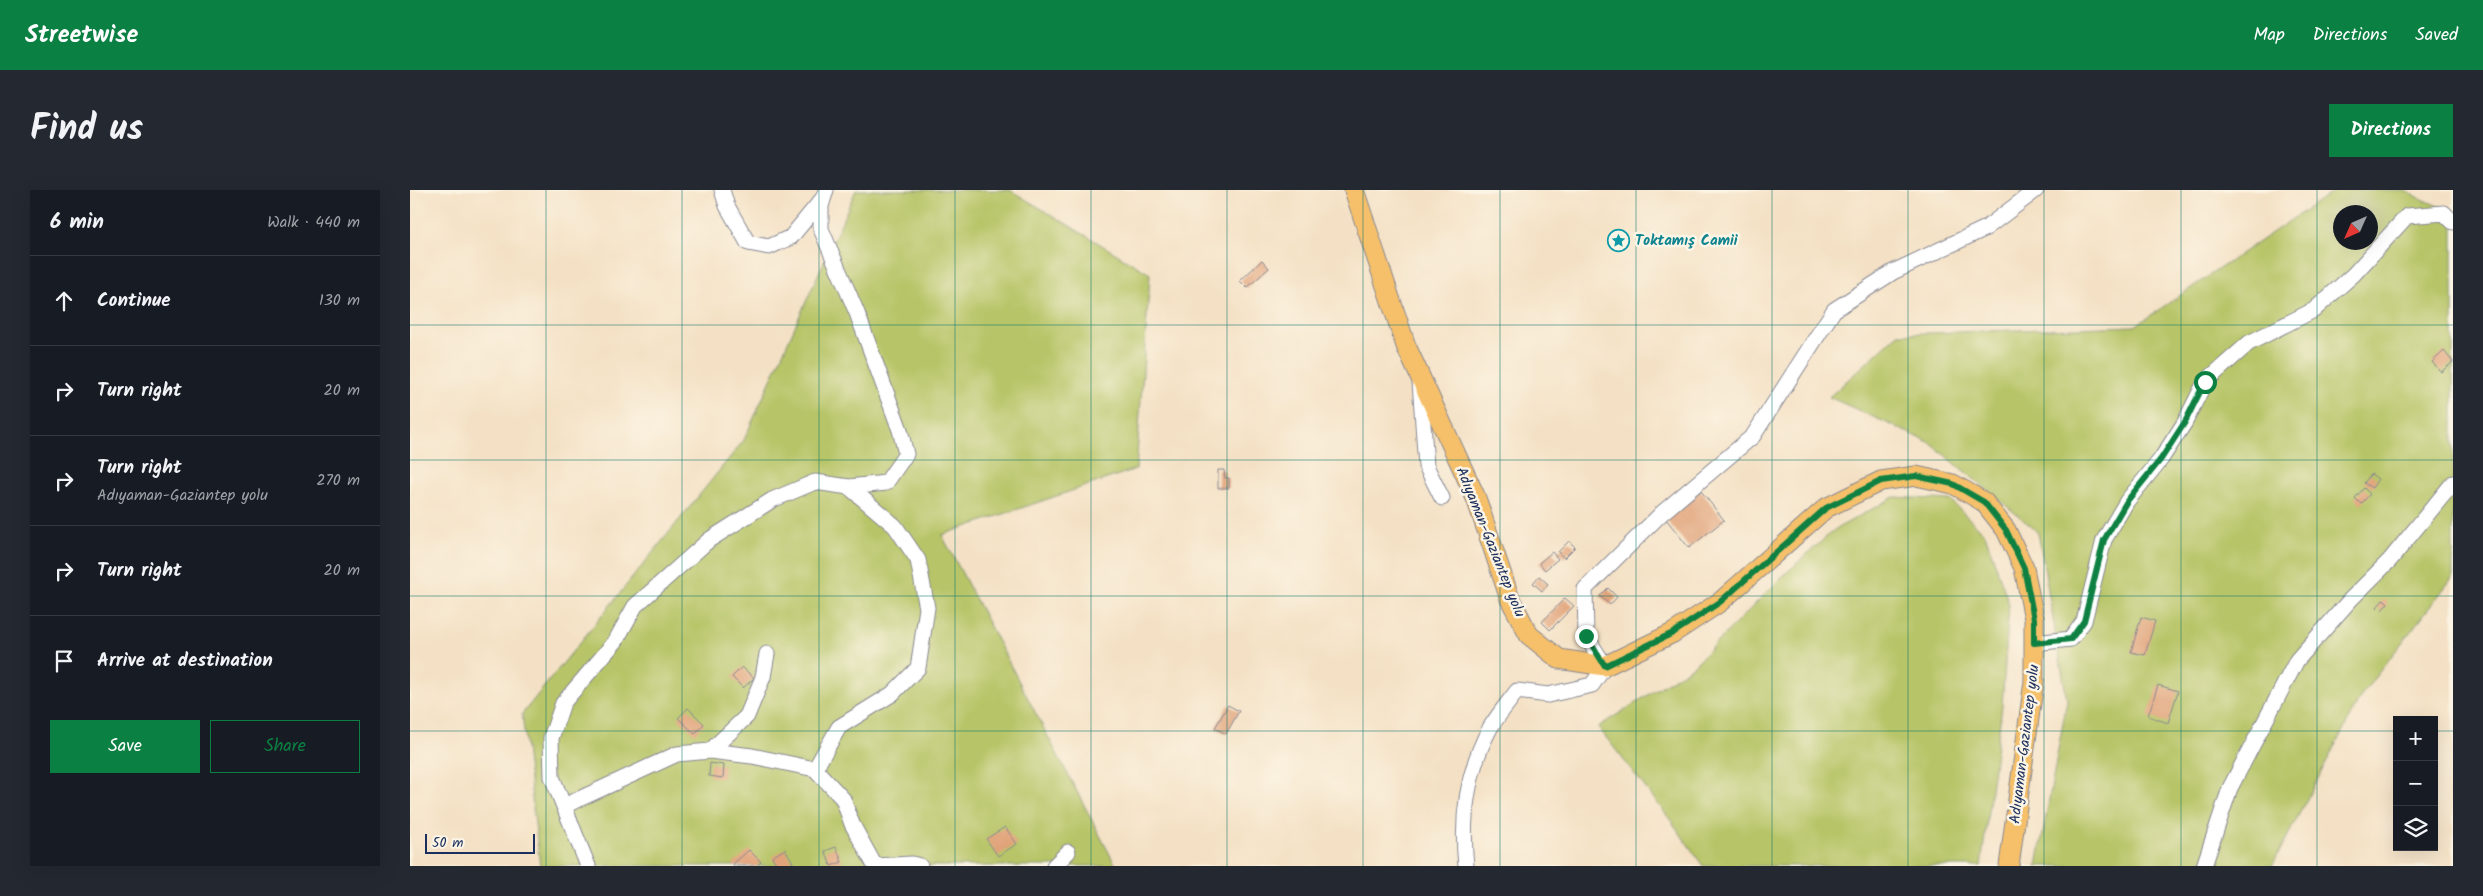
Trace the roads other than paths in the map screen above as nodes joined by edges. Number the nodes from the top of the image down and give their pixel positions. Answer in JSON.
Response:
{"nodes":[{"id":1,"x":722,"y":190,"type":"edge"},
{"id":2,"x":1354,"y":190,"type":"edge"},
{"id":3,"x":2036,"y":190,"type":"edge"},
{"id":4,"x":825,"y":194,"type":"edge"},
{"id":5,"x":2453,"y":222,"type":"edge"},
{"id":6,"x":1420,"y":376,"type":"junction"},
{"id":7,"x":2453,"y":483,"type":"edge"},
{"id":8,"x":849,"y":487,"type":"junction"},
{"id":9,"x":1442,"y":498,"type":"dead end"},
{"id":10,"x":2034,"y":643,"type":"junction"},
{"id":11,"x":767,"y":654,"type":"dead end"},
{"id":12,"x":1605,"y":666,"type":"junction"},
{"id":13,"x":710,"y":751,"type":"junction"},
{"id":14,"x":815,"y":769,"type":"junction"},
{"id":15,"x":564,"y":806,"type":"junction"},
{"id":16,"x":1068,"y":852,"type":"dead end"},
{"id":17,"x":588,"y":866,"type":"edge"},
{"id":18,"x":875,"y":866,"type":"edge"},
{"id":19,"x":920,"y":866,"type":"edge"},
{"id":20,"x":1054,"y":866,"type":"edge"},
{"id":21,"x":1466,"y":866,"type":"edge"},
{"id":22,"x":2009,"y":866,"type":"edge"},
{"id":23,"x":2204,"y":866,"type":"edge"}],
"edges":[{"from":1,"to":4,"type":"street"},
{"from":2,"to":6,"type":"main road","name":"Adıyaman-Gaziantep yolu"},
{"from":3,"to":12,"type":"street"},
{"from":4,"to":8,"type":"street"},
{"from":5,"to":10,"type":"street"},
{"from":6,"to":9,"type":"street"},
{"from":6,"to":12,"type":"main road","name":"Adıyaman-Gaziantep yolu"},
{"from":7,"to":23,"type":"street"},
{"from":8,"to":14,"type":"street"},
{"from":8,"to":15,"type":"street"},
{"from":10,"to":12,"type":"main road","name":"Adıyaman-Gaziantep yolu"},
{"from":10,"to":22,"type":"main road","name":"Adıyaman-Gaziantep yolu"},
{"from":11,"to":13,"type":"street"},
{"from":12,"to":21,"type":"street"},
{"from":13,"to":14,"type":"street"},
{"from":13,"to":15,"type":"street"},
{"from":14,"to":18,"type":"street"},
{"from":15,"to":17,"type":"street"},
{"from":16,"to":20,"type":"street"},
{"from":18,"to":19,"type":"street"}]}
